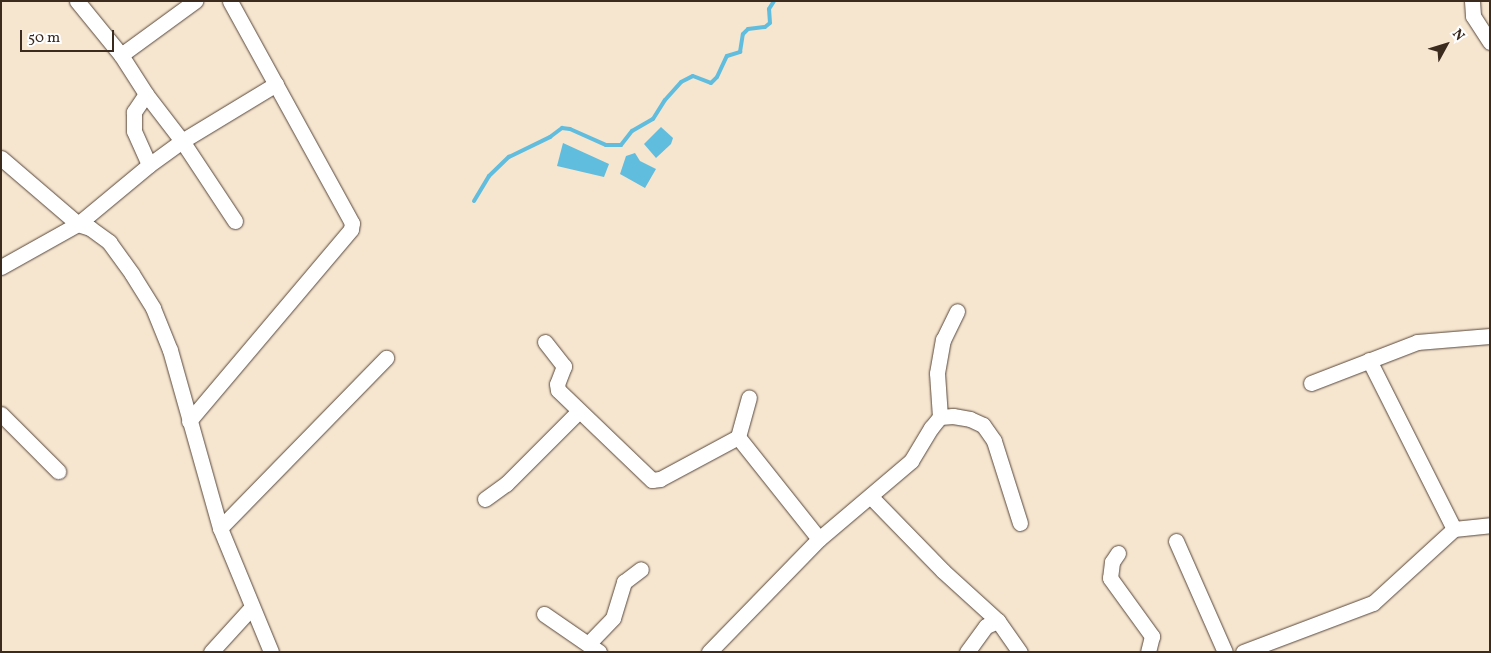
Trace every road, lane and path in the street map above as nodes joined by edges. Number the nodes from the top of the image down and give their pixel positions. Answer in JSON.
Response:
{"nodes":[{"id":1,"x":77,"y":1,"type":"edge"},
{"id":2,"x":195,"y":1,"type":"edge"},
{"id":3,"x":230,"y":1,"type":"edge"},
{"id":4,"x":1472,"y":1,"type":"edge"},
{"id":5,"x":1490,"y":42,"type":"edge"},
{"id":6,"x":121,"y":55,"type":"junction"},
{"id":7,"x":276,"y":84,"type":"junction"},
{"id":8,"x":146,"y":94,"type":"junction"},
{"id":9,"x":182,"y":141,"type":"junction"},
{"id":10,"x":1,"y":158,"type":"edge"},
{"id":11,"x":149,"y":165,"type":"junction"},
{"id":12,"x":235,"y":222,"type":"dead end"},
{"id":13,"x":78,"y":224,"type":"junction"},
{"id":14,"x":1,"y":267,"type":"edge"},
{"id":15,"x":957,"y":311,"type":"dead end"},
{"id":16,"x":1490,"y":336,"type":"edge"},
{"id":17,"x":545,"y":342,"type":"dead end"},
{"id":18,"x":386,"y":358,"type":"dead end"},
{"id":19,"x":1369,"y":360,"type":"junction"},
{"id":20,"x":1311,"y":383,"type":"dead end"},
{"id":21,"x":749,"y":397,"type":"dead end"},
{"id":22,"x":578,"y":411,"type":"junction"},
{"id":23,"x":1,"y":414,"type":"edge"},
{"id":24,"x":940,"y":418,"type":"junction"},
{"id":25,"x":189,"y":421,"type":"junction"},
{"id":26,"x":738,"y":437,"type":"junction"},
{"id":27,"x":58,"y":470,"type":"dead end"},
{"id":28,"x":871,"y":497,"type":"junction"},
{"id":29,"x":485,"y":500,"type":"dead end"},
{"id":30,"x":1020,"y":524,"type":"dead end"},
{"id":31,"x":1490,"y":525,"type":"edge"},
{"id":32,"x":220,"y":528,"type":"junction"},
{"id":33,"x":1454,"y":529,"type":"junction"},
{"id":34,"x":819,"y":539,"type":"junction"},
{"id":35,"x":1176,"y":540,"type":"dead end"},
{"id":36,"x":1118,"y":554,"type":"dead end"},
{"id":37,"x":641,"y":570,"type":"dead end"},
{"id":38,"x":251,"y":608,"type":"junction"},
{"id":39,"x":544,"y":614,"type":"dead end"},
{"id":40,"x":998,"y":621,"type":"junction"},
{"id":41,"x":594,"y":648,"type":"edge"},
{"id":42,"x":211,"y":652,"type":"edge"},
{"id":43,"x":271,"y":652,"type":"edge"},
{"id":44,"x":708,"y":652,"type":"edge"},
{"id":45,"x":967,"y":652,"type":"edge"},
{"id":46,"x":1020,"y":652,"type":"edge"},
{"id":47,"x":1148,"y":652,"type":"edge"},
{"id":48,"x":1225,"y":652,"type":"edge"},
{"id":49,"x":1243,"y":652,"type":"edge"}],
"edges":[{"from":1,"to":6,"type":"street"},
{"from":2,"to":6,"type":"street"},
{"from":3,"to":7,"type":"street"},
{"from":4,"to":5,"type":"street"},
{"from":6,"to":8,"type":"street"},
{"from":7,"to":9,"type":"street"},
{"from":7,"to":25,"type":"street"},
{"from":8,"to":9,"type":"street"},
{"from":8,"to":11,"type":"street"},
{"from":9,"to":11,"type":"street"},
{"from":9,"to":12,"type":"street"},
{"from":10,"to":13,"type":"street"},
{"from":11,"to":13,"type":"street"},
{"from":13,"to":14,"type":"street"},
{"from":13,"to":25,"type":"street"},
{"from":15,"to":24,"type":"street"},
{"from":16,"to":19,"type":"street"},
{"from":17,"to":22,"type":"street"},
{"from":18,"to":32,"type":"street"},
{"from":19,"to":20,"type":"street"},
{"from":19,"to":33,"type":"street"},
{"from":21,"to":26,"type":"street"},
{"from":22,"to":26,"type":"street"},
{"from":22,"to":29,"type":"street"},
{"from":23,"to":27,"type":"street"},
{"from":24,"to":28,"type":"street"},
{"from":24,"to":30,"type":"street"},
{"from":25,"to":32,"type":"street"},
{"from":26,"to":34,"type":"street"},
{"from":28,"to":34,"type":"street"},
{"from":28,"to":40,"type":"street"},
{"from":31,"to":33,"type":"street"},
{"from":32,"to":38,"type":"street"},
{"from":33,"to":49,"type":"street"},
{"from":34,"to":44,"type":"street"},
{"from":35,"to":48,"type":"street"},
{"from":36,"to":47,"type":"street"},
{"from":37,"to":41,"type":"street"},
{"from":38,"to":42,"type":"street"},
{"from":38,"to":43,"type":"street"},
{"from":39,"to":41,"type":"street"},
{"from":40,"to":45,"type":"street"},
{"from":40,"to":46,"type":"street"}]}
